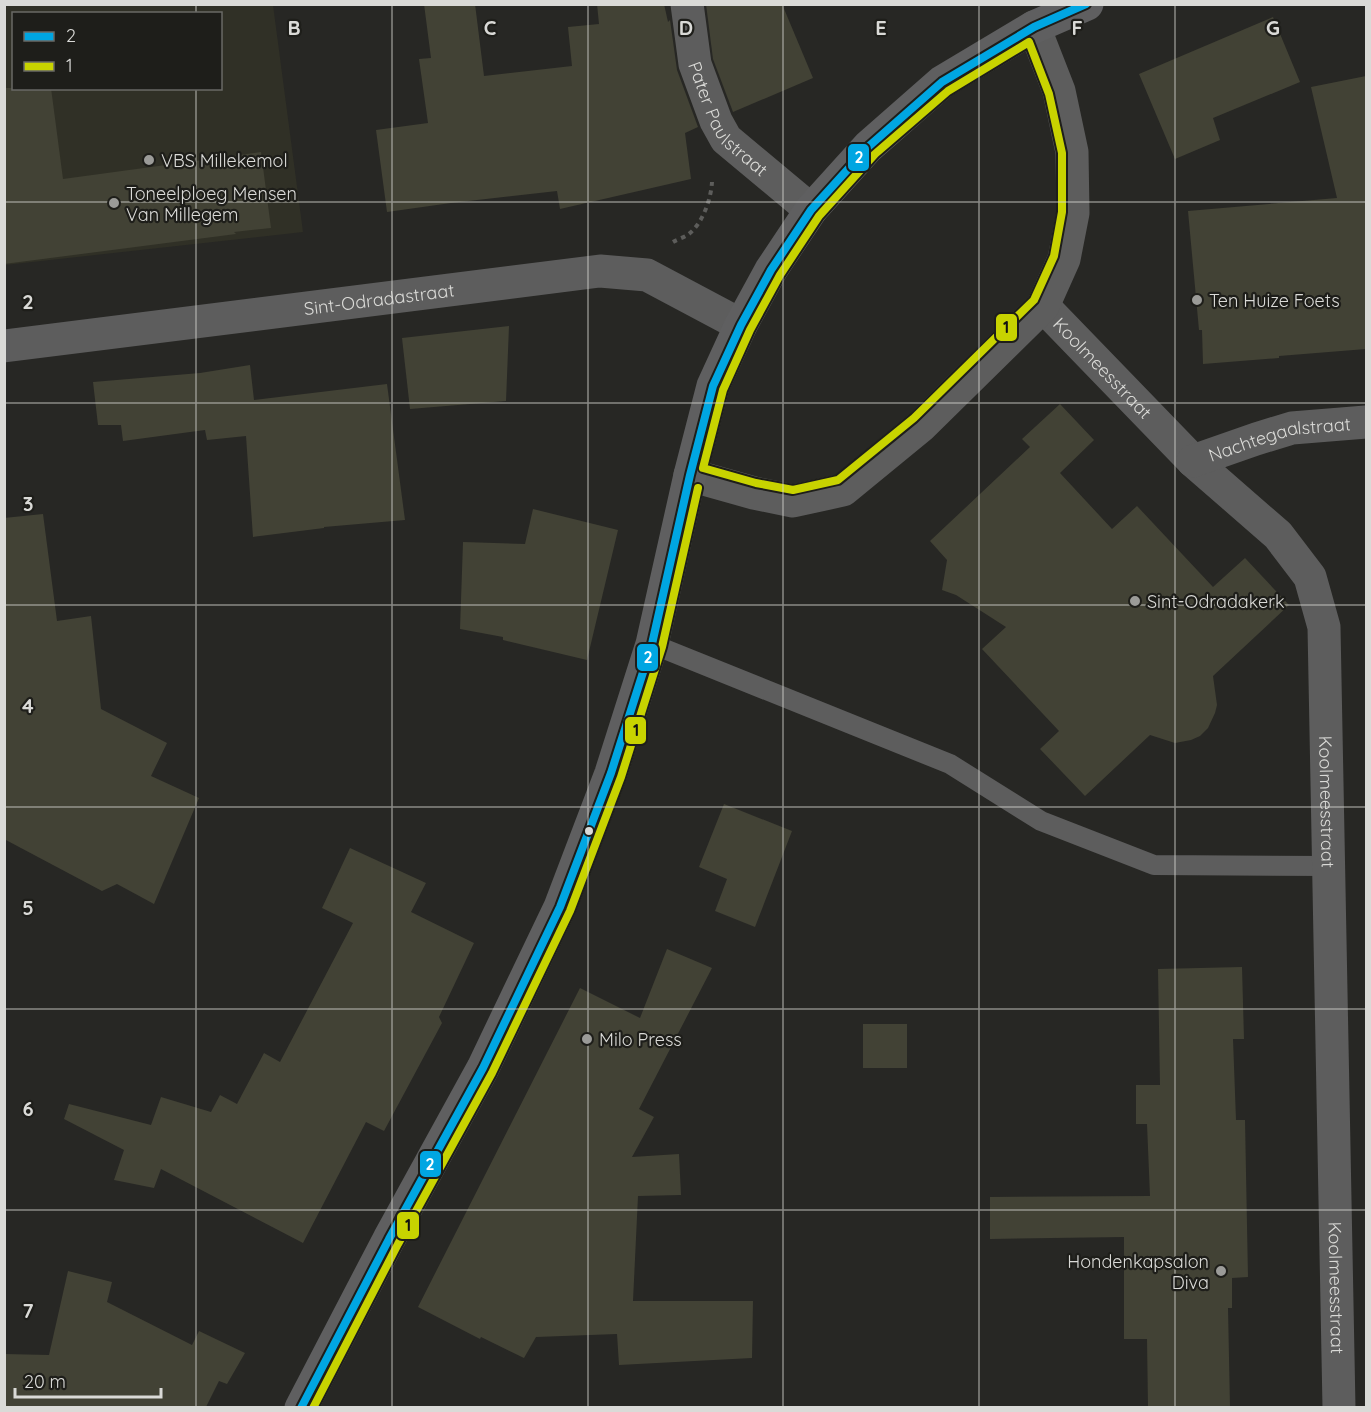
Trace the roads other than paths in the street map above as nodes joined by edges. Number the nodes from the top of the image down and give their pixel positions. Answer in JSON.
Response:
{"nodes":[{"id":1,"x":687,"y":4,"type":"edge"},
{"id":2,"x":1087,"y":4,"type":"edge"},
{"id":3,"x":1034,"y":27,"type":"junction"},
{"id":4,"x":811,"y":210,"type":"junction"},
{"id":5,"x":1043,"y":306,"type":"junction"},
{"id":6,"x":741,"y":325,"type":"junction"},
{"id":7,"x":4,"y":346,"type":"edge"},
{"id":8,"x":1366,"y":422,"type":"edge"},
{"id":9,"x":1193,"y":461,"type":"junction"},
{"id":10,"x":690,"y":475,"type":"junction"},
{"id":11,"x":651,"y":644,"type":"junction"},
{"id":12,"x":1330,"y":866,"type":"junction"},
{"id":13,"x":301,"y":1407,"type":"edge"},
{"id":14,"x":1339,"y":1407,"type":"edge"}],
"edges":[{"from":1,"to":4,"type":"street","name":"Pater Paulstraat"},
{"from":2,"to":3,"type":"street"},
{"from":3,"to":4,"type":"street"},
{"from":3,"to":5,"type":"street"},
{"from":4,"to":6,"type":"street"},
{"from":5,"to":9,"type":"street","name":"Koolmeesstraat"},
{"from":5,"to":10,"type":"street"},
{"from":6,"to":7,"type":"street","name":"Sint-Odradastraat"},
{"from":6,"to":10,"type":"street"},
{"from":8,"to":9,"type":"street","name":"Nachtegaalstraat"},
{"from":9,"to":12,"type":"street","name":"Koolmeesstraat"},
{"from":10,"to":11,"type":"street"},
{"from":11,"to":12,"type":"lane"},
{"from":11,"to":13,"type":"street"},
{"from":12,"to":14,"type":"street","name":"Koolmeesstraat"}]}
